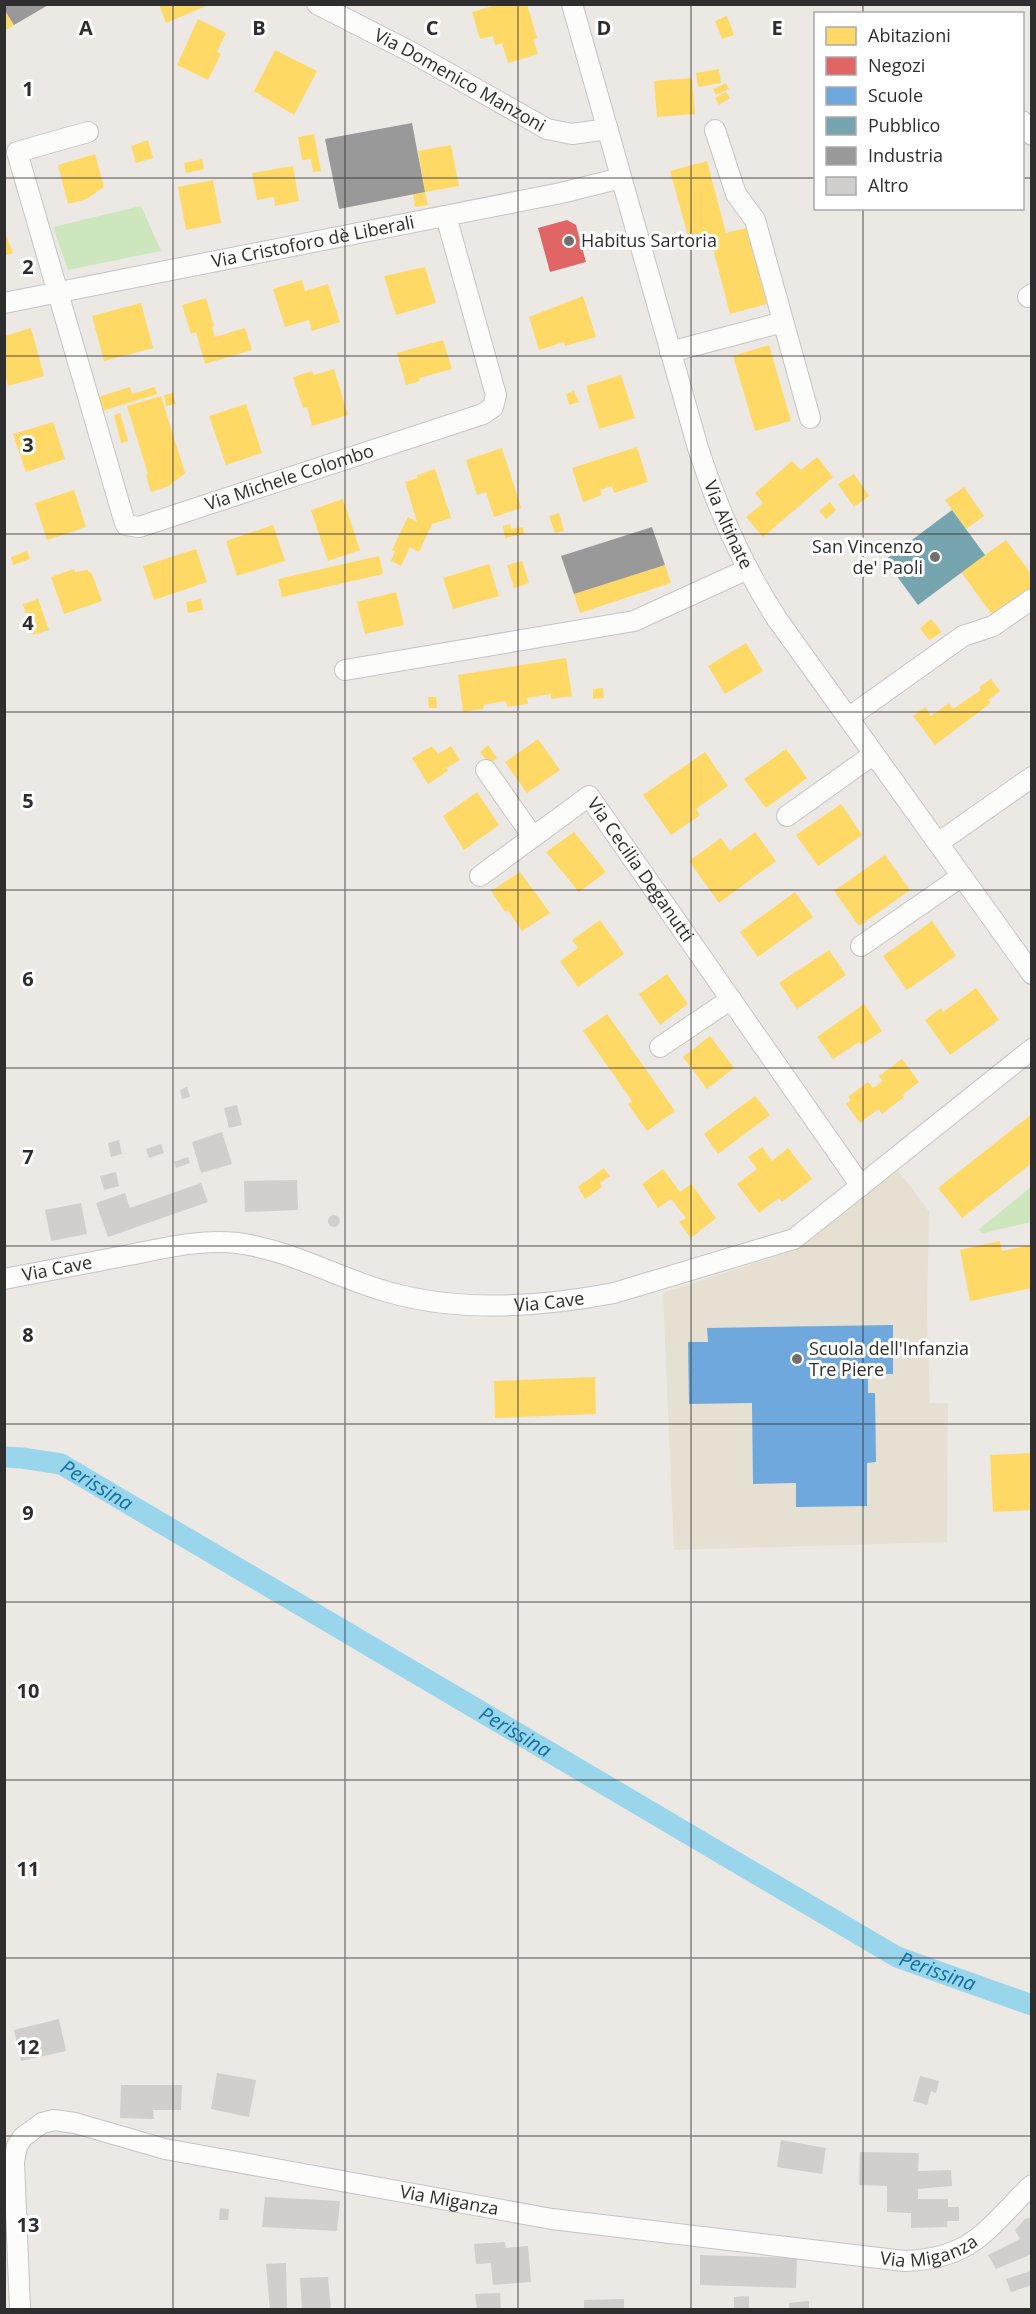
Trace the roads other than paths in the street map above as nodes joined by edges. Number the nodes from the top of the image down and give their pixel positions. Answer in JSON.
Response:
{"nodes":[{"id":1,"x":317,"y":4,"type":"edge"},
{"id":2,"x":572,"y":4,"type":"edge"},
{"id":3,"x":608,"y":129,"type":"junction"},
{"id":4,"x":715,"y":130,"type":"dead end"},
{"id":5,"x":88,"y":132,"type":"dead end"},
{"id":6,"x":621,"y":178,"type":"junction"},
{"id":7,"x":446,"y":216,"type":"junction"},
{"id":8,"x":59,"y":294,"type":"junction"},
{"id":9,"x":4,"y":303,"type":"edge"},
{"id":10,"x":783,"y":322,"type":"junction"},
{"id":11,"x":670,"y":352,"type":"junction"},
{"id":12,"x":810,"y":418,"type":"dead end"},
{"id":13,"x":748,"y":569,"type":"junction"},
{"id":14,"x":1032,"y":599,"type":"edge"},
{"id":15,"x":345,"y":670,"type":"dead end"},
{"id":16,"x":848,"y":718,"type":"junction"},
{"id":17,"x":874,"y":754,"type":"junction"},
{"id":18,"x":486,"y":770,"type":"dead end"},
{"id":19,"x":1032,"y":777,"type":"edge"},
{"id":20,"x":787,"y":816,"type":"dead end"},
{"id":21,"x":533,"y":837,"type":"junction"},
{"id":22,"x":938,"y":843,"type":"junction"},
{"id":23,"x":480,"y":876,"type":"dead end"},
{"id":24,"x":962,"y":876,"type":"junction"},
{"id":25,"x":861,"y":946,"type":"dead end"},
{"id":26,"x":1032,"y":974,"type":"edge"},
{"id":27,"x":730,"y":999,"type":"junction"},
{"id":28,"x":660,"y":1047,"type":"dead end"},
{"id":29,"x":1032,"y":1049,"type":"edge"},
{"id":30,"x":861,"y":1186,"type":"junction"},
{"id":31,"x":4,"y":1279,"type":"edge"},
{"id":32,"x":1032,"y":2186,"type":"edge"},
{"id":33,"x":20,"y":2310,"type":"edge"}],
"edges":[{"from":1,"to":3,"type":"street","name":"Via Domenico Manzoni"},
{"from":2,"to":3,"type":"street","name":"Via Altinate"},
{"from":3,"to":6,"type":"street","name":"Via Altinate"},
{"from":4,"to":10,"type":"street"},
{"from":5,"to":8,"type":"street"},
{"from":6,"to":7,"type":"street","name":"Via Cristoforo dè Liberali"},
{"from":6,"to":11,"type":"street","name":"Via Altinate"},
{"from":7,"to":8,"type":"street","name":"Via Cristoforo dè Liberali"},
{"from":7,"to":8,"type":"street","name":"Via Michele Colombo"},
{"from":8,"to":9,"type":"street","name":"Via Cristoforo dè Liberali"},
{"from":10,"to":11,"type":"street"},
{"from":10,"to":12,"type":"street"},
{"from":11,"to":13,"type":"street","name":"Via Altinate"},
{"from":13,"to":15,"type":"street"},
{"from":13,"to":16,"type":"street","name":"Via Altinate"},
{"from":14,"to":16,"type":"street"},
{"from":16,"to":17,"type":"street","name":"Via Altinate"},
{"from":17,"to":20,"type":"street"},
{"from":17,"to":22,"type":"street","name":"Via Altinate"},
{"from":18,"to":21,"type":"street"},
{"from":19,"to":22,"type":"street"},
{"from":21,"to":23,"type":"street","name":"Via Cecilia Deganutti"},
{"from":21,"to":27,"type":"street","name":"Via Cecilia Deganutti"},
{"from":22,"to":24,"type":"street","name":"Via Altinate"},
{"from":24,"to":25,"type":"street"},
{"from":24,"to":26,"type":"street","name":"Via Altinate"},
{"from":27,"to":28,"type":"street"},
{"from":27,"to":30,"type":"street","name":"Via Cecilia Deganutti"},
{"from":29,"to":30,"type":"street","name":"Via Cave"},
{"from":30,"to":31,"type":"street","name":"Via Cave"},
{"from":32,"to":33,"type":"street","name":"Via Miganza"}]}
